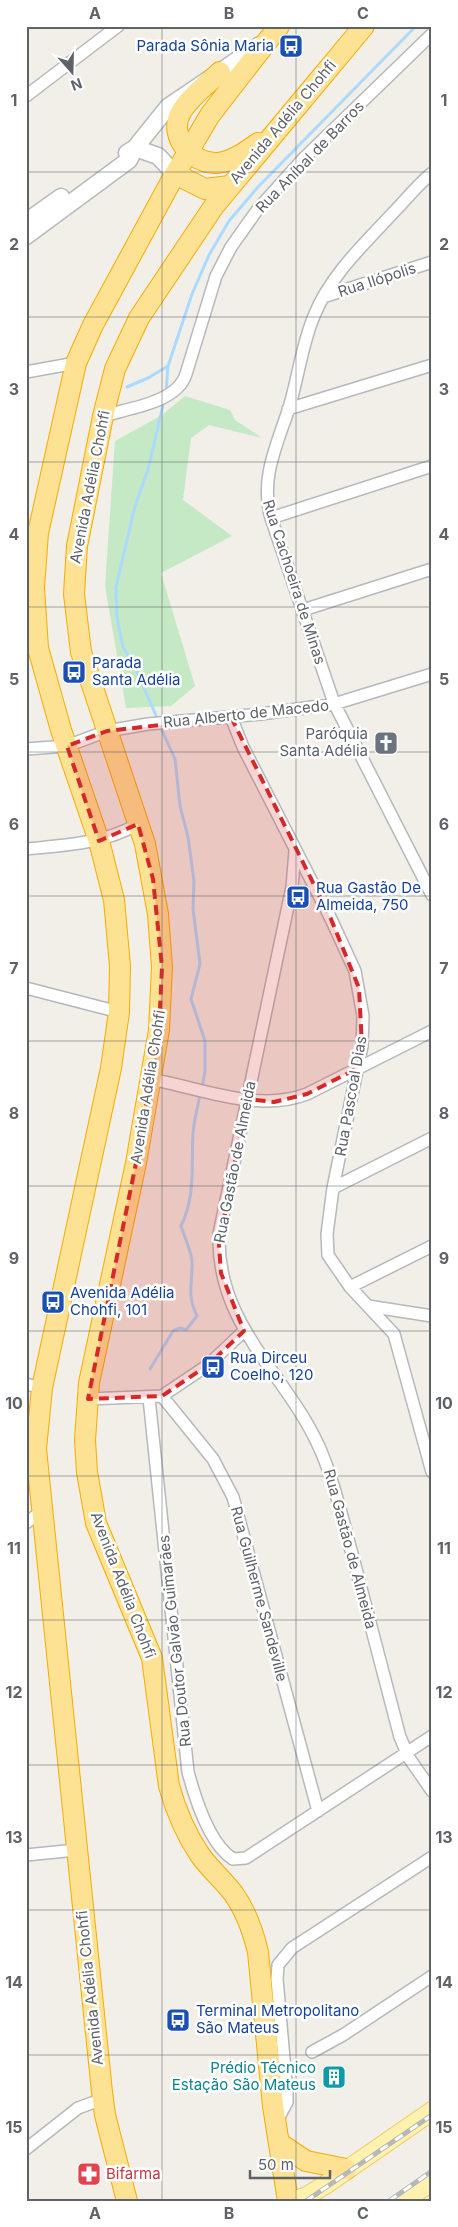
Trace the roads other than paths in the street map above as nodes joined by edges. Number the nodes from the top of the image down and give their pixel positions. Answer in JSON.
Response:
{"nodes":[{"id":1,"x":118,"y":26,"type":"edge"},
{"id":2,"x":279,"y":26,"type":"edge"},
{"id":3,"x":364,"y":26,"type":"edge"},
{"id":4,"x":432,"y":34,"type":"edge"},
{"id":5,"x":266,"y":42,"type":"junction"},
{"id":6,"x":220,"y":72,"type":"junction"},
{"id":7,"x":26,"y":96,"type":"edge"},
{"id":8,"x":274,"y":131,"type":"junction"},
{"id":9,"x":135,"y":148,"type":"junction"},
{"id":10,"x":188,"y":152,"type":"junction"},
{"id":11,"x":432,"y":173,"type":"edge"},
{"id":12,"x":175,"y":174,"type":"junction"},
{"id":13,"x":230,"y":186,"type":"junction"},
{"id":14,"x":28,"y":225,"type":"edge"},
{"id":15,"x":432,"y":262,"type":"edge"},
{"id":16,"x":323,"y":297,"type":"junction"},
{"id":17,"x":76,"y":363,"type":"junction"},
{"id":18,"x":432,"y":365,"type":"edge"},
{"id":19,"x":26,"y":372,"type":"edge"},
{"id":20,"x":288,"y":410,"type":"junction"},
{"id":21,"x":103,"y":416,"type":"junction"},
{"id":22,"x":432,"y":466,"type":"edge"},
{"id":23,"x":271,"y":518,"type":"junction"},
{"id":24,"x":432,"y":569,"type":"edge"},
{"id":25,"x":303,"y":610,"type":"junction"},
{"id":26,"x":32,"y":648,"type":"edge"},
{"id":27,"x":431,"y":676,"type":"edge"},
{"id":28,"x":334,"y":704,"type":"junction"},
{"id":29,"x":231,"y":717,"type":"junction"},
{"id":30,"x":108,"y":731,"type":"junction"},
{"id":31,"x":67,"y":746,"type":"junction"},
{"id":32,"x":26,"y":749,"type":"edge"},
{"id":33,"x":138,"y":824,"type":"junction"},
{"id":34,"x":99,"y":841,"type":"junction"},
{"id":35,"x":26,"y":849,"type":"edge"},
{"id":36,"x":295,"y":851,"type":"junction"},
{"id":37,"x":432,"y":895,"type":"edge"},
{"id":38,"x":26,"y":988,"type":"edge"},
{"id":39,"x":119,"y":1012,"type":"junction"},
{"id":40,"x":432,"y":1031,"type":"edge"},
{"id":41,"x":358,"y":1068,"type":"junction"},
{"id":42,"x":150,"y":1079,"type":"junction"},
{"id":43,"x":247,"y":1099,"type":"junction"},
{"id":44,"x":432,"y":1138,"type":"edge"},
{"id":45,"x":333,"y":1188,"type":"junction"},
{"id":46,"x":432,"y":1246,"type":"edge"},
{"id":47,"x":350,"y":1287,"type":"junction"},
{"id":48,"x":368,"y":1306,"type":"junction"},
{"id":49,"x":432,"y":1316,"type":"edge"},
{"id":50,"x":244,"y":1331,"type":"junction"},
{"id":51,"x":34,"y":1386,"type":"edge"},
{"id":52,"x":162,"y":1396,"type":"junction"},
{"id":53,"x":149,"y":1398,"type":"junction"},
{"id":54,"x":88,"y":1399,"type":"junction"},
{"id":55,"x":432,"y":1472,"type":"edge"},
{"id":56,"x":34,"y":1517,"type":"edge"},
{"id":57,"x":432,"y":1736,"type":"edge"},
{"id":58,"x":407,"y":1753,"type":"junction"},
{"id":59,"x":432,"y":1791,"type":"edge"},
{"id":60,"x":318,"y":1811,"type":"junction"},
{"id":61,"x":76,"y":1850,"type":"junction"},
{"id":62,"x":26,"y":1855,"type":"edge"},
{"id":63,"x":432,"y":1857,"type":"edge"},
{"id":64,"x":432,"y":1976,"type":"edge"},
{"id":65,"x":312,"y":2052,"type":"dead end"},
{"id":66,"x":103,"y":2100,"type":"junction"},
{"id":67,"x":432,"y":2111,"type":"edge"},
{"id":68,"x":277,"y":2133,"type":"junction"},
{"id":69,"x":26,"y":2150,"type":"edge"},
{"id":70,"x":346,"y":2169,"type":"junction"},
{"id":71,"x":432,"y":2182,"type":"edge"},
{"id":72,"x":127,"y":2201,"type":"edge"},
{"id":73,"x":288,"y":2201,"type":"edge"},
{"id":74,"x":293,"y":2201,"type":"edge"},
{"id":75,"x":403,"y":2201,"type":"edge"}],
"edges":[{"from":1,"to":7,"type":"street"},
{"from":2,"to":5,"type":"highway","name":"Avenida Adélia Chohfi"},
{"from":3,"to":8,"type":"highway","name":"Avenida Adélia Chohfi"},
{"from":4,"to":21,"type":"street","name":"Rua Aníbal de Barros"},
{"from":5,"to":6,"type":"main road"},
{"from":5,"to":10,"type":"highway","name":"Avenida Adélia Chohfi"},
{"from":6,"to":9,"type":"main road"},
{"from":6,"to":10,"type":"highway"},
{"from":8,"to":10,"type":"highway"},
{"from":8,"to":13,"type":"highway","name":"Avenida Adélia Chohfi"},
{"from":9,"to":12,"type":"main road"},
{"from":9,"to":14,"type":"main road"},
{"from":10,"to":12,"type":"highway","name":"Avenida Adélia Chohfi"},
{"from":11,"to":16,"type":"street","name":"Rua Cachoeira de Minas"},
{"from":12,"to":13,"type":"highway"},
{"from":12,"to":17,"type":"highway","name":"Avenida Adélia Chohfi"},
{"from":13,"to":21,"type":"highway","name":"Avenida Adélia Chohfi"},
{"from":15,"to":16,"type":"street","name":"Rua Ilópolis"},
{"from":16,"to":20,"type":"street","name":"Rua Cachoeira de Minas"},
{"from":17,"to":19,"type":"street"},
{"from":17,"to":26,"type":"highway","name":"Avenida Adélia Chohfi"},
{"from":18,"to":20,"type":"street"},
{"from":20,"to":23,"type":"street","name":"Rua Cachoeira de Minas"},
{"from":21,"to":30,"type":"highway","name":"Avenida Adélia Chohfi"},
{"from":22,"to":23,"type":"street"},
{"from":23,"to":25,"type":"street","name":"Rua Cachoeira de Minas"},
{"from":24,"to":25,"type":"street"},
{"from":25,"to":28,"type":"street","name":"Rua Cachoeira de Minas"},
{"from":26,"to":31,"type":"highway","name":"Avenida Adélia Chohfi"},
{"from":27,"to":28,"type":"street","name":"Rua Alberto de Macedo"},
{"from":28,"to":29,"type":"street","name":"Rua Alberto de Macedo"},
{"from":28,"to":37,"type":"street","name":"Rua Cachoeira de Minas"},
{"from":29,"to":30,"type":"street","name":"Rua Alberto de Macedo"},
{"from":29,"to":36,"type":"street","name":"Rua Pascoal Dias"},
{"from":30,"to":31,"type":"street","name":"Rua Alberto de Macedo"},
{"from":30,"to":33,"type":"highway","name":"Avenida Adélia Chohfi"},
{"from":31,"to":32,"type":"street","name":"Rua Alberto de Macedo"},
{"from":31,"to":34,"type":"highway","name":"Avenida Adélia Chohfi"},
{"from":33,"to":34,"type":"street"},
{"from":33,"to":42,"type":"highway","name":"Avenida Adélia Chohfi"},
{"from":34,"to":35,"type":"street"},
{"from":34,"to":39,"type":"highway","name":"Avenida Adélia Chohfi"},
{"from":36,"to":41,"type":"street","name":"Rua Pascoal Dias"},
{"from":36,"to":43,"type":"street","name":"Rua Gastão de Almeida"},
{"from":38,"to":39,"type":"street"},
{"from":39,"to":51,"type":"highway","name":"Avenida Adélia Chohfi"},
{"from":40,"to":41,"type":"street"},
{"from":41,"to":43,"type":"street"},
{"from":41,"to":45,"type":"street","name":"Rua Pascoal Dias"},
{"from":42,"to":43,"type":"street"},
{"from":42,"to":54,"type":"highway","name":"Avenida Adélia Chohfi"},
{"from":43,"to":50,"type":"street","name":"Rua Gastão de Almeida"},
{"from":44,"to":45,"type":"street"},
{"from":45,"to":47,"type":"street","name":"Rua Pascoal Dias"},
{"from":46,"to":47,"type":"street"},
{"from":47,"to":48,"type":"street","name":"Rua Pascoal Dias"},
{"from":48,"to":49,"type":"street"},
{"from":48,"to":55,"type":"street","name":"Rua Pascoal Dias"},
{"from":50,"to":52,"type":"street"},
{"from":50,"to":58,"type":"street","name":"Rua Gastão de Almeida"},
{"from":51,"to":56,"type":"highway","name":"Avenida Adélia Chohfi"},
{"from":52,"to":53,"type":"street"},
{"from":52,"to":60,"type":"street","name":"Rua Guilherme Sandeville"},
{"from":53,"to":54,"type":"street"},
{"from":53,"to":60,"type":"street","name":"Rua Doutor Galvão Guimarães"},
{"from":54,"to":68,"type":"highway","name":"Avenida Adélia Chohfi"},
{"from":56,"to":61,"type":"highway","name":"Avenida Adélia Chohfi"},
{"from":57,"to":58,"type":"street"},
{"from":58,"to":59,"type":"street","name":"Rua Gastão de Almeida"},
{"from":58,"to":60,"type":"street"},
{"from":61,"to":62,"type":"street"},
{"from":61,"to":66,"type":"highway","name":"Avenida Adélia Chohfi"},
{"from":63,"to":68,"type":"street"},
{"from":64,"to":65,"type":"street"},
{"from":66,"to":69,"type":"street"},
{"from":66,"to":72,"type":"highway","name":"Avenida Adélia Chohfi"},
{"from":67,"to":70,"type":"main road"},
{"from":68,"to":70,"type":"highway"},
{"from":68,"to":73,"type":"highway","name":"Avenida Adélia Chohfi"},
{"from":70,"to":74,"type":"main road"},
{"from":71,"to":75,"type":"main road"}]}
